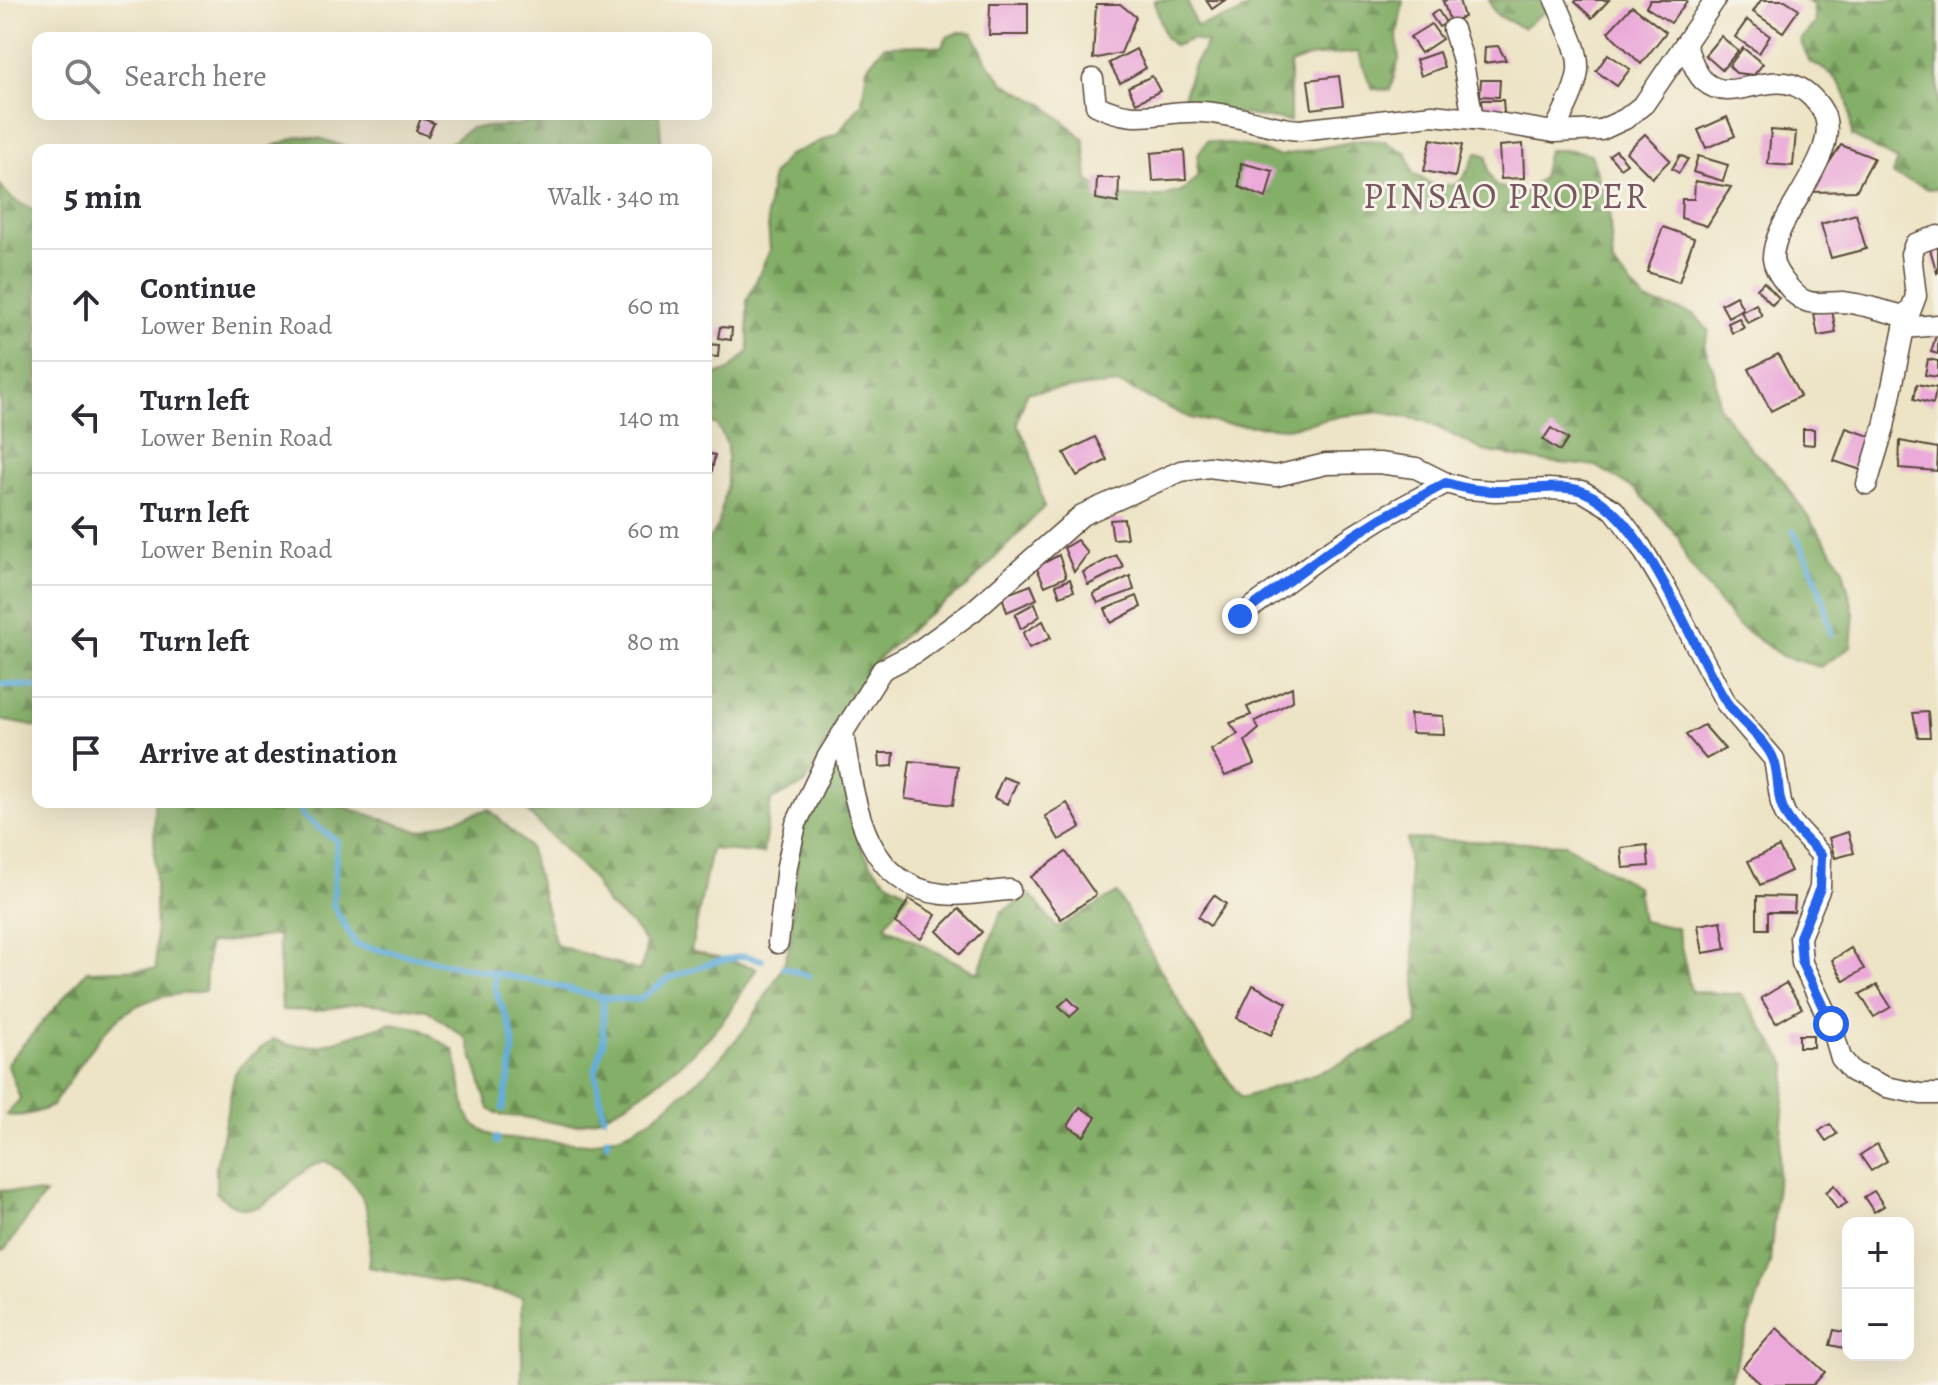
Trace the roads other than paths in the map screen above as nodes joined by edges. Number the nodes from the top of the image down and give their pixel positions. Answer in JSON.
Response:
{"nodes":[{"id":1,"x":1555,"y":0,"type":"edge"},
{"id":2,"x":1715,"y":0,"type":"edge"},
{"id":3,"x":1453,"y":29,"type":"dead end"},
{"id":4,"x":1685,"y":44,"type":"junction"},
{"id":5,"x":1093,"y":79,"type":"dead end"},
{"id":6,"x":1473,"y":119,"type":"junction"},
{"id":7,"x":1554,"y":132,"type":"junction"},
{"id":8,"x":1938,"y":236,"type":"edge"},
{"id":9,"x":1906,"y":322,"type":"junction"},
{"id":10,"x":1938,"y":325,"type":"edge"},
{"id":11,"x":1446,"y":483,"type":"junction"},
{"id":12,"x":1867,"y":484,"type":"dead end"},
{"id":13,"x":1240,"y":616,"type":"dead end"},
{"id":14,"x":843,"y":733,"type":"junction"},
{"id":15,"x":1010,"y":890,"type":"dead end"},
{"id":16,"x":778,"y":943,"type":"dead end"},
{"id":17,"x":1938,"y":1094,"type":"edge"}],
"edges":[{"from":1,"to":7,"type":"street"},
{"from":2,"to":4,"type":"street"},
{"from":3,"to":6,"type":"street"},
{"from":4,"to":7,"type":"street"},
{"from":4,"to":9,"type":"street"},
{"from":5,"to":6,"type":"street"},
{"from":6,"to":7,"type":"street"},
{"from":8,"to":9,"type":"street"},
{"from":9,"to":10,"type":"street"},
{"from":9,"to":12,"type":"street"},
{"from":11,"to":13,"type":"street"},
{"from":11,"to":14,"type":"street"},
{"from":11,"to":17,"type":"street"},
{"from":14,"to":15,"type":"street"},
{"from":14,"to":16,"type":"street"}]}
